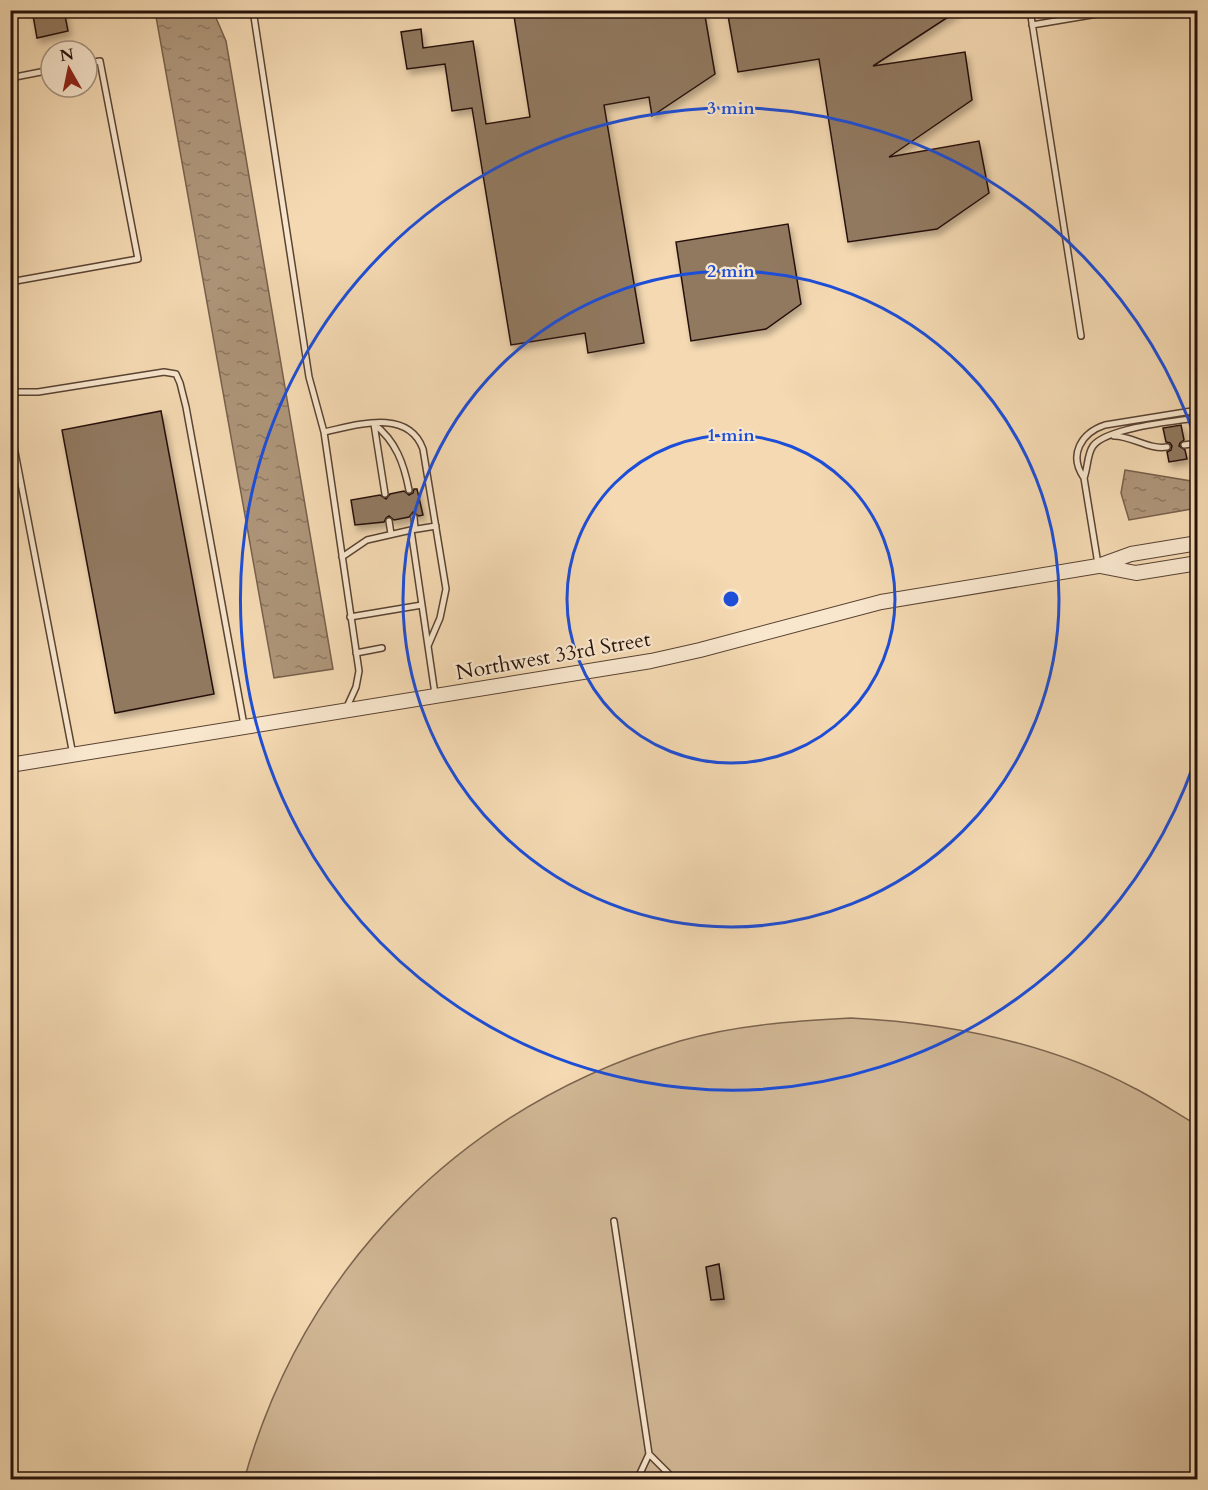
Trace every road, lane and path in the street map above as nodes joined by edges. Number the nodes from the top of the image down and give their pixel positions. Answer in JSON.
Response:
{"nodes":[{"id":1,"x":254,"y":10,"type":"edge"},
{"id":2,"x":1030,"y":10,"type":"edge"},
{"id":3,"x":1121,"y":10,"type":"edge"},
{"id":4,"x":1032,"y":25,"type":"junction"},
{"id":5,"x":99,"y":61,"type":"edge"},
{"id":6,"x":39,"y":72,"type":"edge"},
{"id":7,"x":10,"y":78,"type":"edge"},
{"id":8,"x":10,"y":282,"type":"edge"},
{"id":9,"x":1081,"y":336,"type":"dead end"},
{"id":10,"x":10,"y":392,"type":"edge"},
{"id":11,"x":1197,"y":410,"type":"edge"},
{"id":12,"x":1197,"y":418,"type":"edge"},
{"id":13,"x":374,"y":424,"type":"junction"},
{"id":14,"x":10,"y":426,"type":"edge"},
{"id":15,"x":324,"y":432,"type":"junction"},
{"id":16,"x":1110,"y":436,"type":"junction"},
{"id":17,"x":1197,"y":442,"type":"edge"},
{"id":18,"x":1184,"y":445,"type":"dead end"},
{"id":19,"x":1167,"y":447,"type":"dead end"},
{"id":20,"x":1084,"y":478,"type":"junction"},
{"id":21,"x":409,"y":490,"type":"dead end"},
{"id":22,"x":385,"y":494,"type":"dead end"},
{"id":23,"x":414,"y":517,"type":"dead end"},
{"id":24,"x":389,"y":521,"type":"dead end"},
{"id":25,"x":436,"y":526,"type":"junction"},
{"id":26,"x":413,"y":530,"type":"junction"},
{"id":27,"x":391,"y":534,"type":"junction"},
{"id":28,"x":1197,"y":543,"type":"edge"},
{"id":29,"x":342,"y":557,"type":"junction"},
{"id":30,"x":1197,"y":563,"type":"edge"},
{"id":31,"x":1098,"y":566,"type":"junction"},
{"id":32,"x":422,"y":605,"type":"junction"},
{"id":33,"x":350,"y":617,"type":"junction"},
{"id":34,"x":428,"y":646,"type":"junction"},
{"id":35,"x":382,"y":648,"type":"dead end"},
{"id":36,"x":356,"y":653,"type":"junction"},
{"id":37,"x":435,"y":696,"type":"junction"},
{"id":38,"x":345,"y":710,"type":"junction"},
{"id":39,"x":244,"y":727,"type":"junction"},
{"id":40,"x":73,"y":755,"type":"junction"},
{"id":41,"x":10,"y":765,"type":"edge"},
{"id":42,"x":614,"y":1221,"type":"dead end"},
{"id":43,"x":649,"y":1454,"type":"junction"},
{"id":44,"x":637,"y":1479,"type":"edge"},
{"id":45,"x":675,"y":1479,"type":"edge"}],
"edges":[{"from":1,"to":15,"type":"lane"},
{"from":2,"to":4,"type":"lane"},
{"from":3,"to":4,"type":"lane"},
{"from":4,"to":9,"type":"lane"},
{"from":5,"to":8,"type":"lane"},
{"from":6,"to":7,"type":"lane"},
{"from":10,"to":39,"type":"lane"},
{"from":11,"to":20,"type":"lane"},
{"from":12,"to":16,"type":"lane"},
{"from":13,"to":15,"type":"lane"},
{"from":13,"to":21,"type":"lane"},
{"from":13,"to":22,"type":"lane"},
{"from":13,"to":25,"type":"lane"},
{"from":14,"to":40,"type":"lane"},
{"from":15,"to":29,"type":"lane"},
{"from":16,"to":19,"type":"lane"},
{"from":16,"to":20,"type":"lane"},
{"from":17,"to":18,"type":"lane"},
{"from":20,"to":31,"type":"lane"},
{"from":23,"to":26,"type":"lane"},
{"from":24,"to":27,"type":"lane"},
{"from":25,"to":26,"type":"lane"},
{"from":25,"to":34,"type":"lane"},
{"from":26,"to":27,"type":"lane"},
{"from":26,"to":32,"type":"lane"},
{"from":27,"to":29,"type":"lane"},
{"from":28,"to":31,"type":"street","name":"Northwest 33rd Street"},
{"from":29,"to":33,"type":"lane"},
{"from":30,"to":31,"type":"street","name":"Northwest 33rd Street"},
{"from":31,"to":37,"type":"street","name":"Northwest 33rd Street"},
{"from":32,"to":33,"type":"lane"},
{"from":32,"to":34,"type":"lane"},
{"from":33,"to":36,"type":"lane"},
{"from":34,"to":37,"type":"lane"},
{"from":35,"to":36,"type":"lane"},
{"from":36,"to":38,"type":"lane"},
{"from":37,"to":38,"type":"street","name":"Northwest 33rd Street"},
{"from":38,"to":39,"type":"street","name":"Northwest 33rd Street"},
{"from":39,"to":40,"type":"street","name":"Northwest 33rd Street"},
{"from":40,"to":41,"type":"street","name":"Northwest 33rd Street"},
{"from":42,"to":43,"type":"lane"},
{"from":43,"to":44,"type":"lane"},
{"from":43,"to":45,"type":"lane"}]}
